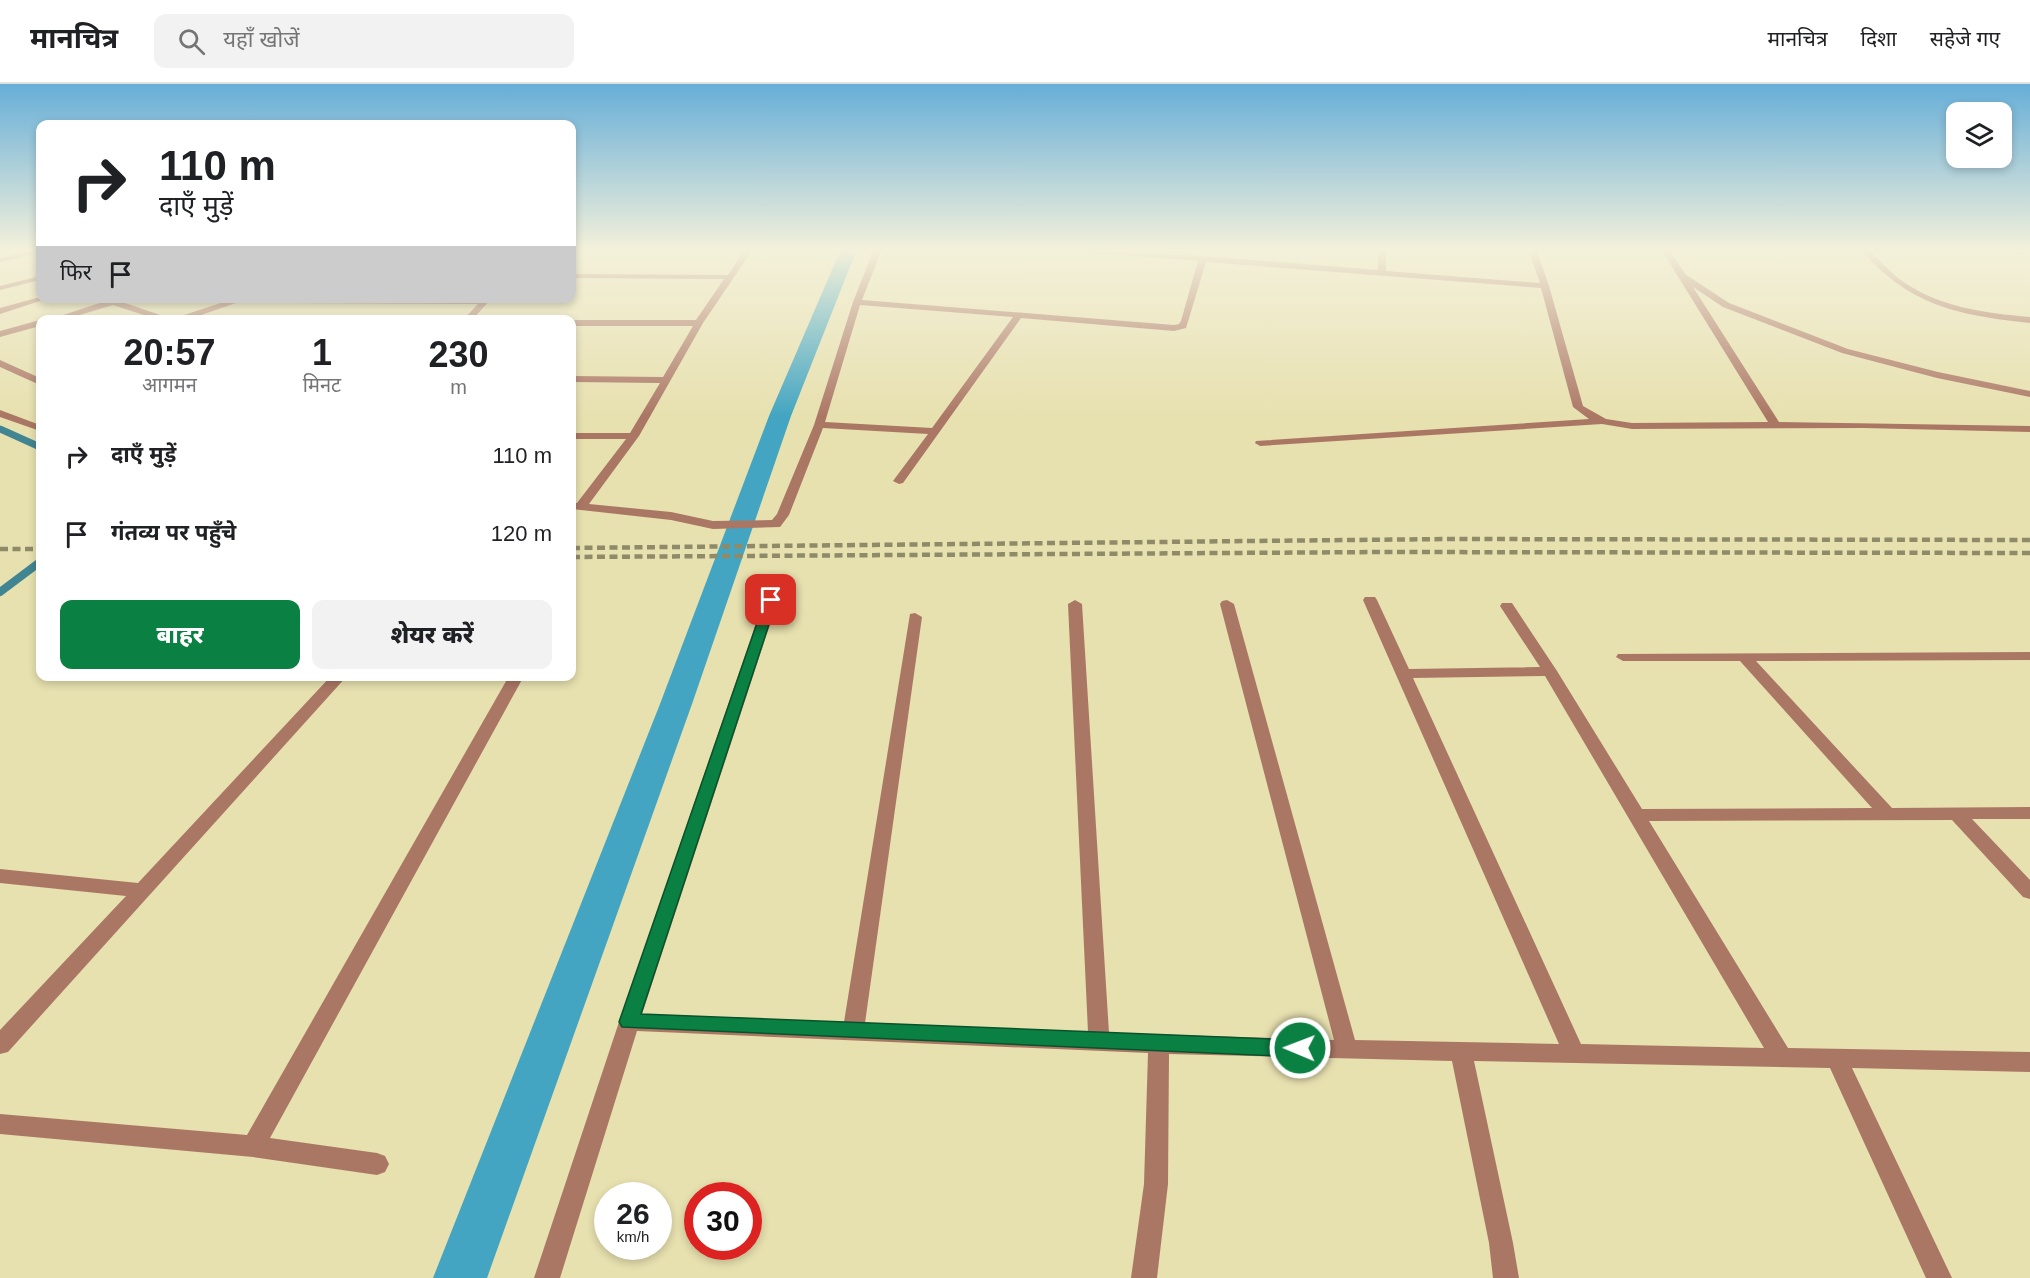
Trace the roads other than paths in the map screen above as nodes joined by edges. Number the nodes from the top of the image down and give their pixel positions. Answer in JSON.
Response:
{"nodes":[{"id":1,"x":19,"y":305,"type":"edge"},
{"id":2,"x":104,"y":305,"type":"edge"},
{"id":3,"x":121,"y":305,"type":"edge"},
{"id":4,"x":225,"y":305,"type":"edge"},
{"id":5,"x":711,"y":305,"type":"edge"},
{"id":6,"x":856,"y":305,"type":"edge"},
{"id":7,"x":894,"y":305,"type":"edge"},
{"id":8,"x":1189,"y":305,"type":"edge"},
{"id":9,"x":1550,"y":305,"type":"edge"},
{"id":10,"x":1700,"y":305,"type":"edge"},
{"id":11,"x":1726,"y":305,"type":"edge"},
{"id":12,"x":1953,"y":305,"type":"edge"},
{"id":13,"x":2,"y":309,"type":"edge"},
{"id":14,"x":1020,"y":314,"type":"junction"},
{"id":15,"x":69,"y":315,"type":"edge"},
{"id":16,"x":153,"y":315,"type":"edge"},
{"id":17,"x":192,"y":315,"type":"edge"},
{"id":18,"x":2030,"y":320,"type":"edge"},
{"id":19,"x":576,"y":323,"type":"edge"},
{"id":20,"x":699,"y":323,"type":"junction"},
{"id":21,"x":36,"y":324,"type":"edge"},
{"id":22,"x":0,"y":334,"type":"edge"},
{"id":23,"x":0,"y":363,"type":"edge"},
{"id":24,"x":576,"y":379,"type":"edge"},
{"id":25,"x":36,"y":380,"type":"edge"},
{"id":26,"x":667,"y":380,"type":"junction"},
{"id":27,"x":2030,"y":394,"type":"edge"},
{"id":28,"x":0,"y":413,"type":"edge"},
{"id":29,"x":1601,"y":421,"type":"junction"},
{"id":30,"x":819,"y":425,"type":"junction"},
{"id":31,"x":1775,"y":425,"type":"junction"},
{"id":32,"x":36,"y":426,"type":"edge"},
{"id":33,"x":2030,"y":429,"type":"edge"},
{"id":34,"x":934,"y":431,"type":"junction"},
{"id":35,"x":576,"y":436,"type":"edge"},
{"id":36,"x":634,"y":436,"type":"junction"},
{"id":37,"x":1260,"y":443,"type":"dead end"},
{"id":38,"x":899,"y":481,"type":"dead end"},
{"id":39,"x":577,"y":506,"type":"edge"},
{"id":40,"x":771,"y":600,"type":"dead end"},
{"id":41,"x":1370,"y":600,"type":"dead end"},
{"id":42,"x":1075,"y":604,"type":"dead end"},
{"id":43,"x":1227,"y":604,"type":"dead end"},
{"id":44,"x":1507,"y":606,"type":"dead end"},
{"id":45,"x":915,"y":617,"type":"dead end"},
{"id":46,"x":1743,"y":656,"type":"junction"},
{"id":47,"x":2030,"y":656,"type":"edge"},
{"id":48,"x":1623,"y":657,"type":"dead end"},
{"id":49,"x":1550,"y":671,"type":"junction"},
{"id":50,"x":1404,"y":674,"type":"junction"},
{"id":51,"x":335,"y":681,"type":"edge"},
{"id":52,"x":514,"y":681,"type":"edge"},
{"id":53,"x":2030,"y":813,"type":"edge"},
{"id":54,"x":1888,"y":814,"type":"junction"},
{"id":55,"x":1957,"y":814,"type":"junction"},
{"id":56,"x":1635,"y":815,"type":"junction"},
{"id":57,"x":0,"y":876,"type":"edge"},
{"id":58,"x":141,"y":890,"type":"junction"},
{"id":59,"x":2030,"y":892,"type":"edge"},
{"id":60,"x":629,"y":1022,"type":"junction"},
{"id":61,"x":853,"y":1031,"type":"junction"},
{"id":62,"x":1099,"y":1041,"type":"junction"},
{"id":63,"x":1159,"y":1043,"type":"junction"},
{"id":64,"x":0,"y":1045,"type":"edge"},
{"id":65,"x":1347,"y":1049,"type":"junction"},
{"id":66,"x":1461,"y":1051,"type":"junction"},
{"id":67,"x":1574,"y":1053,"type":"junction"},
{"id":68,"x":1782,"y":1058,"type":"junction"},
{"id":69,"x":1837,"y":1059,"type":"junction"},
{"id":70,"x":2030,"y":1062,"type":"edge"},
{"id":71,"x":0,"y":1124,"type":"edge"},
{"id":72,"x":253,"y":1146,"type":"junction"},
{"id":73,"x":377,"y":1164,"type":"dead end"},
{"id":74,"x":547,"y":1278,"type":"edge"},
{"id":75,"x":1144,"y":1278,"type":"edge"},
{"id":76,"x":1506,"y":1278,"type":"edge"},
{"id":77,"x":1940,"y":1278,"type":"edge"}],
"edges":[{"from":1,"to":13,"type":"street"},
{"from":2,"to":15,"type":"street"},
{"from":3,"to":16,"type":"street"},
{"from":4,"to":17,"type":"street"},
{"from":5,"to":20,"type":"street"},
{"from":6,"to":30,"type":"street"},
{"from":7,"to":14,"type":"street"},
{"from":8,"to":14,"type":"street"},
{"from":9,"to":29,"type":"street"},
{"from":10,"to":31,"type":"street"},
{"from":11,"to":27,"type":"street"},
{"from":12,"to":18,"type":"street"},
{"from":14,"to":34,"type":"street"},
{"from":19,"to":20,"type":"street"},
{"from":20,"to":26,"type":"street"},
{"from":21,"to":22,"type":"street"},
{"from":23,"to":25,"type":"street"},
{"from":24,"to":26,"type":"street"},
{"from":26,"to":36,"type":"street"},
{"from":28,"to":32,"type":"street"},
{"from":29,"to":31,"type":"street"},
{"from":29,"to":37,"type":"street"},
{"from":30,"to":34,"type":"street"},
{"from":30,"to":39,"type":"street"},
{"from":31,"to":33,"type":"street"},
{"from":34,"to":38,"type":"street"},
{"from":35,"to":36,"type":"street"},
{"from":36,"to":39,"type":"street"},
{"from":40,"to":60,"type":"street"},
{"from":41,"to":50,"type":"street"},
{"from":42,"to":62,"type":"street"},
{"from":43,"to":65,"type":"street"},
{"from":44,"to":49,"type":"street"},
{"from":45,"to":61,"type":"street"},
{"from":46,"to":47,"type":"street"},
{"from":46,"to":48,"type":"street"},
{"from":46,"to":54,"type":"street"},
{"from":49,"to":50,"type":"street"},
{"from":49,"to":56,"type":"street"},
{"from":50,"to":67,"type":"street"},
{"from":51,"to":58,"type":"street"},
{"from":52,"to":72,"type":"street"},
{"from":53,"to":55,"type":"street"},
{"from":54,"to":55,"type":"street"},
{"from":54,"to":56,"type":"street"},
{"from":55,"to":59,"type":"street"},
{"from":56,"to":68,"type":"street"},
{"from":57,"to":58,"type":"street"},
{"from":58,"to":64,"type":"street"},
{"from":60,"to":61,"type":"street"},
{"from":60,"to":74,"type":"street"},
{"from":61,"to":62,"type":"street"},
{"from":62,"to":63,"type":"street"},
{"from":63,"to":65,"type":"street"},
{"from":63,"to":75,"type":"street"},
{"from":65,"to":66,"type":"street"},
{"from":66,"to":67,"type":"street"},
{"from":66,"to":76,"type":"street"},
{"from":67,"to":68,"type":"street"},
{"from":68,"to":69,"type":"street"},
{"from":69,"to":70,"type":"street"},
{"from":69,"to":77,"type":"street"},
{"from":71,"to":72,"type":"street"},
{"from":72,"to":73,"type":"street"}]}
